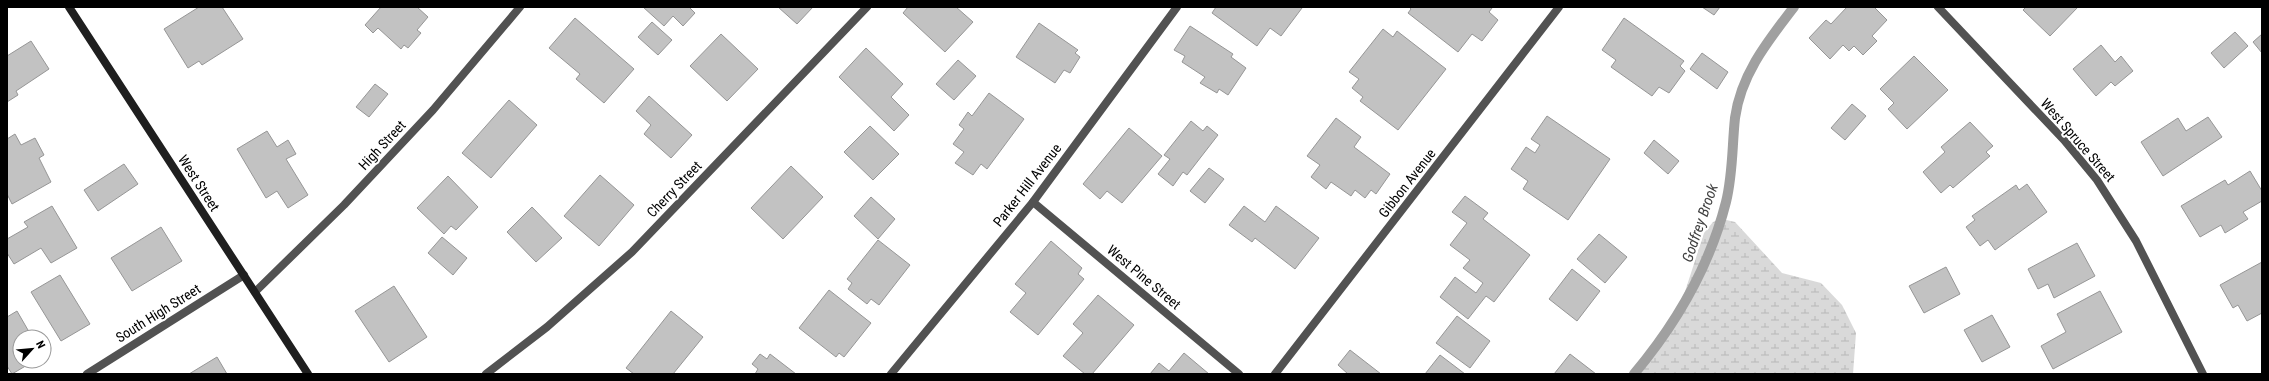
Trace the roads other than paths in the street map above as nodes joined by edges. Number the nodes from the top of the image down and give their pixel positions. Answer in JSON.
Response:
{"nodes":[{"id":1,"x":69,"y":7,"type":"edge"},
{"id":2,"x":520,"y":7,"type":"edge"},
{"id":3,"x":867,"y":7,"type":"edge"},
{"id":4,"x":1177,"y":7,"type":"edge"},
{"id":5,"x":1559,"y":7,"type":"edge"},
{"id":6,"x":1938,"y":7,"type":"edge"},
{"id":7,"x":1033,"y":202,"type":"junction"},
{"id":8,"x":244,"y":274,"type":"junction"},
{"id":9,"x":255,"y":292,"type":"junction"},
{"id":10,"x":87,"y":374,"type":"edge"},
{"id":11,"x":308,"y":374,"type":"edge"},
{"id":12,"x":486,"y":374,"type":"edge"},
{"id":13,"x":891,"y":374,"type":"edge"},
{"id":14,"x":1239,"y":374,"type":"edge"},
{"id":15,"x":1275,"y":374,"type":"edge"},
{"id":16,"x":2203,"y":374,"type":"edge"}],
"edges":[{"from":1,"to":8,"type":"street","name":"West Street"},
{"from":2,"to":9,"type":"street","name":"High Street"},
{"from":3,"to":12,"type":"street","name":"Cherry Street"},
{"from":4,"to":7,"type":"street","name":"Parker Hill Avenue"},
{"from":5,"to":15,"type":"street","name":"Gibbon Avenue"},
{"from":6,"to":16,"type":"street","name":"West Spruce Street"},
{"from":7,"to":13,"type":"street","name":"Parker Hill Avenue"},
{"from":7,"to":14,"type":"street","name":"West Pine Street"},
{"from":8,"to":9,"type":"street","name":"West Street"},
{"from":8,"to":10,"type":"street","name":"South High Street"},
{"from":9,"to":11,"type":"street","name":"West Street"}]}
